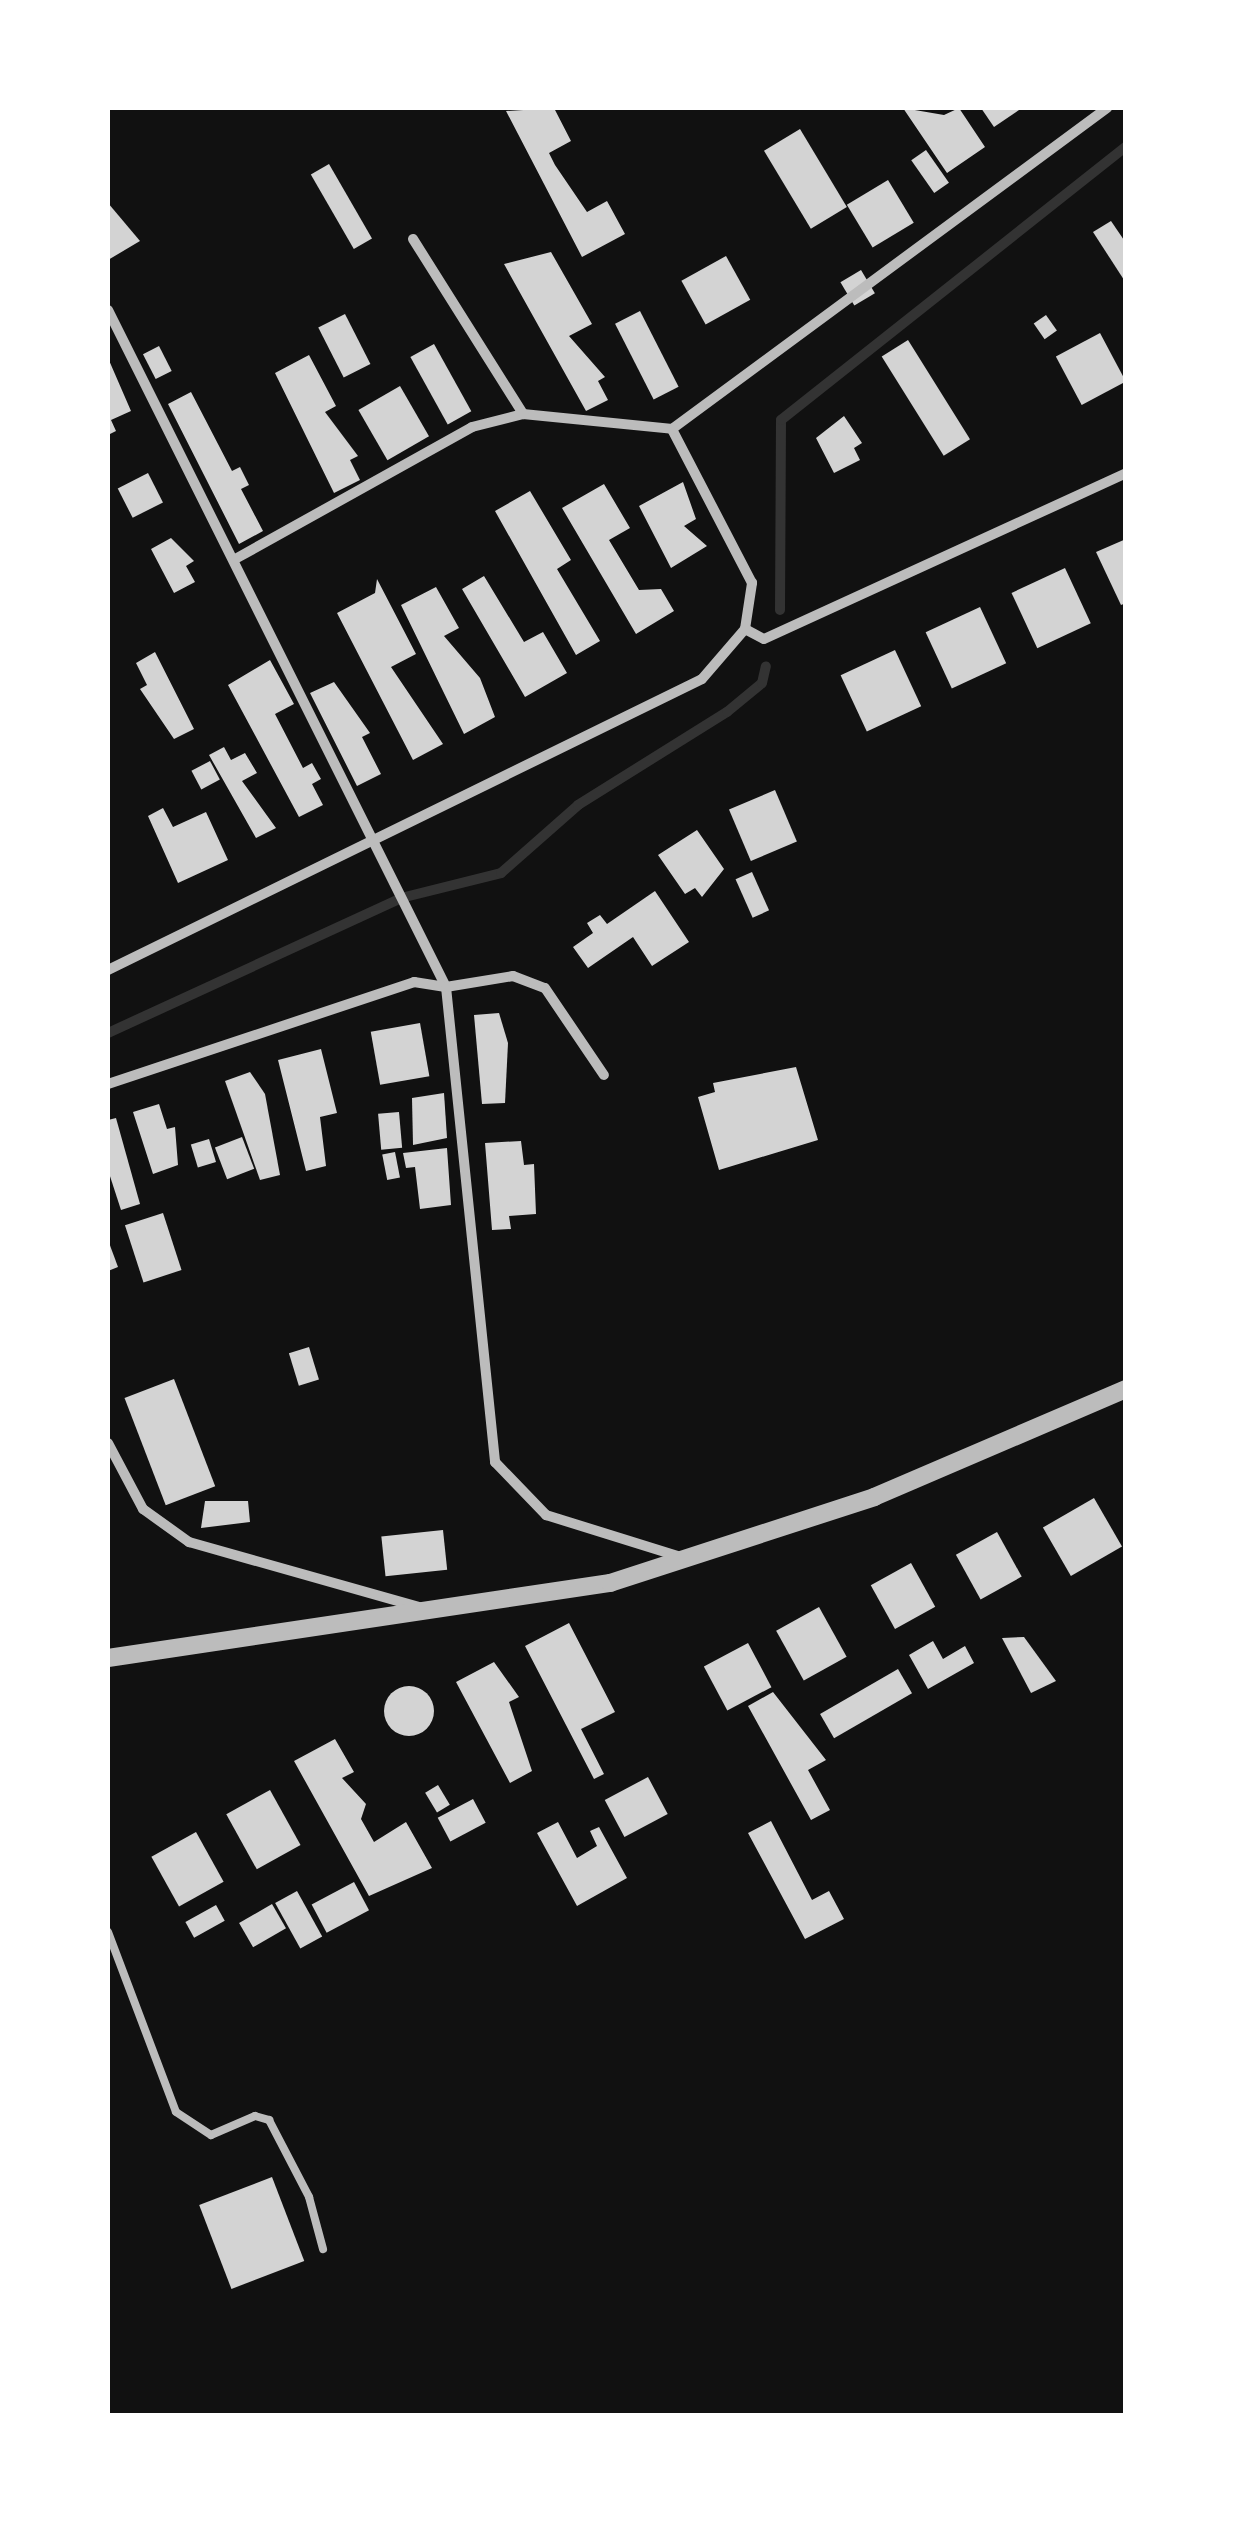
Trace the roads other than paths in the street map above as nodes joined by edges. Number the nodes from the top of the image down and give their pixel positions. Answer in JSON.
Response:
{"nodes":[{"id":1,"x":1106,"y":108,"type":"edge"},
{"id":2,"x":413,"y":239,"type":"dead end"},
{"id":3,"x":108,"y":310,"type":"edge"},
{"id":4,"x":523,"y":414,"type":"junction"},
{"id":5,"x":672,"y":428,"type":"junction"},
{"id":6,"x":1126,"y":473,"type":"edge"},
{"id":7,"x":236,"y":558,"type":"junction"},
{"id":8,"x":745,"y":628,"type":"junction"},
{"id":9,"x":375,"y":846,"type":"junction"},
{"id":10,"x":108,"y":970,"type":"edge"},
{"id":11,"x":446,"y":987,"type":"junction"},
{"id":12,"x":604,"y":1075,"type":"dead end"},
{"id":13,"x":108,"y":1084,"type":"edge"},
{"id":14,"x":1126,"y":1390,"type":"edge"},
{"id":15,"x":108,"y":1443,"type":"edge"},
{"id":16,"x":691,"y":1561,"type":"junction"},
{"id":17,"x":433,"y":1612,"type":"junction"},
{"id":18,"x":108,"y":1658,"type":"edge"},
{"id":19,"x":108,"y":1932,"type":"edge"},
{"id":20,"x":323,"y":2249,"type":"dead end"}],
"edges":[{"from":1,"to":5,"type":"street"},
{"from":2,"to":4,"type":"street"},
{"from":3,"to":7,"type":"street"},
{"from":4,"to":5,"type":"street"},
{"from":4,"to":7,"type":"street"},
{"from":5,"to":8,"type":"street"},
{"from":6,"to":8,"type":"street"},
{"from":7,"to":9,"type":"street"},
{"from":8,"to":9,"type":"street"},
{"from":9,"to":10,"type":"street"},
{"from":9,"to":11,"type":"street"},
{"from":11,"to":12,"type":"street"},
{"from":11,"to":13,"type":"street"},
{"from":11,"to":16,"type":"street"},
{"from":14,"to":16,"type":"street"},
{"from":15,"to":17,"type":"street"},
{"from":16,"to":17,"type":"street"},
{"from":17,"to":18,"type":"street"},
{"from":19,"to":20,"type":"lane"}]}
